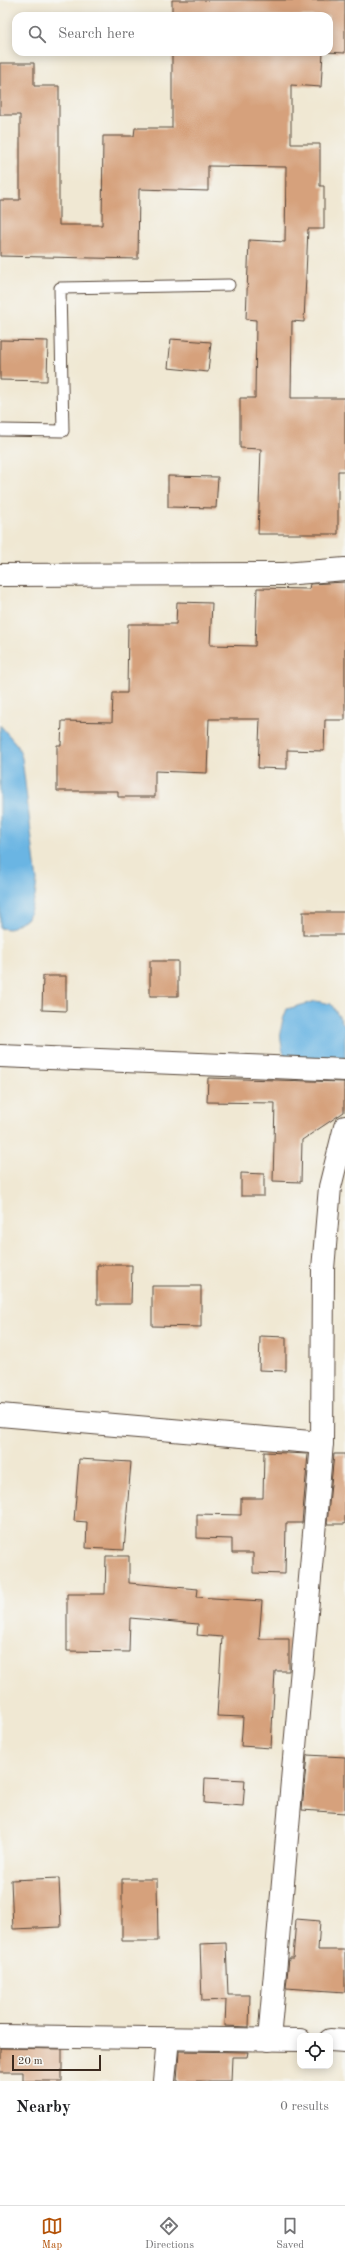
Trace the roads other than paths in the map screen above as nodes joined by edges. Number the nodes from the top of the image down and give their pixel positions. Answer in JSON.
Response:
{"nodes":[{"id":1,"x":229,"y":285,"type":"dead end"},
{"id":2,"x":0,"y":430,"type":"edge"},
{"id":3,"x":345,"y":569,"type":"edge"},
{"id":4,"x":0,"y":575,"type":"edge"},
{"id":5,"x":0,"y":1056,"type":"edge"},
{"id":6,"x":345,"y":1070,"type":"edge"},
{"id":7,"x":345,"y":1127,"type":"edge"},
{"id":8,"x":0,"y":1415,"type":"edge"},
{"id":9,"x":322,"y":1443,"type":"junction"},
{"id":10,"x":0,"y":2036,"type":"edge"},
{"id":11,"x":168,"y":2038,"type":"junction"},
{"id":12,"x":270,"y":2040,"type":"junction"},
{"id":13,"x":297,"y":2040,"type":"edge"},
{"id":14,"x":333,"y":2040,"type":"edge"},
{"id":15,"x":345,"y":2041,"type":"edge"},
{"id":16,"x":164,"y":2081,"type":"edge"}],
"edges":[{"from":1,"to":2,"type":"lane"},
{"from":3,"to":4,"type":"street"},
{"from":5,"to":6,"type":"street"},
{"from":7,"to":9,"type":"street"},
{"from":8,"to":9,"type":"street"},
{"from":9,"to":12,"type":"street"},
{"from":10,"to":11,"type":"street"},
{"from":11,"to":12,"type":"street"},
{"from":11,"to":16,"type":"street"},
{"from":12,"to":13,"type":"street"},
{"from":14,"to":15,"type":"street"}]}
